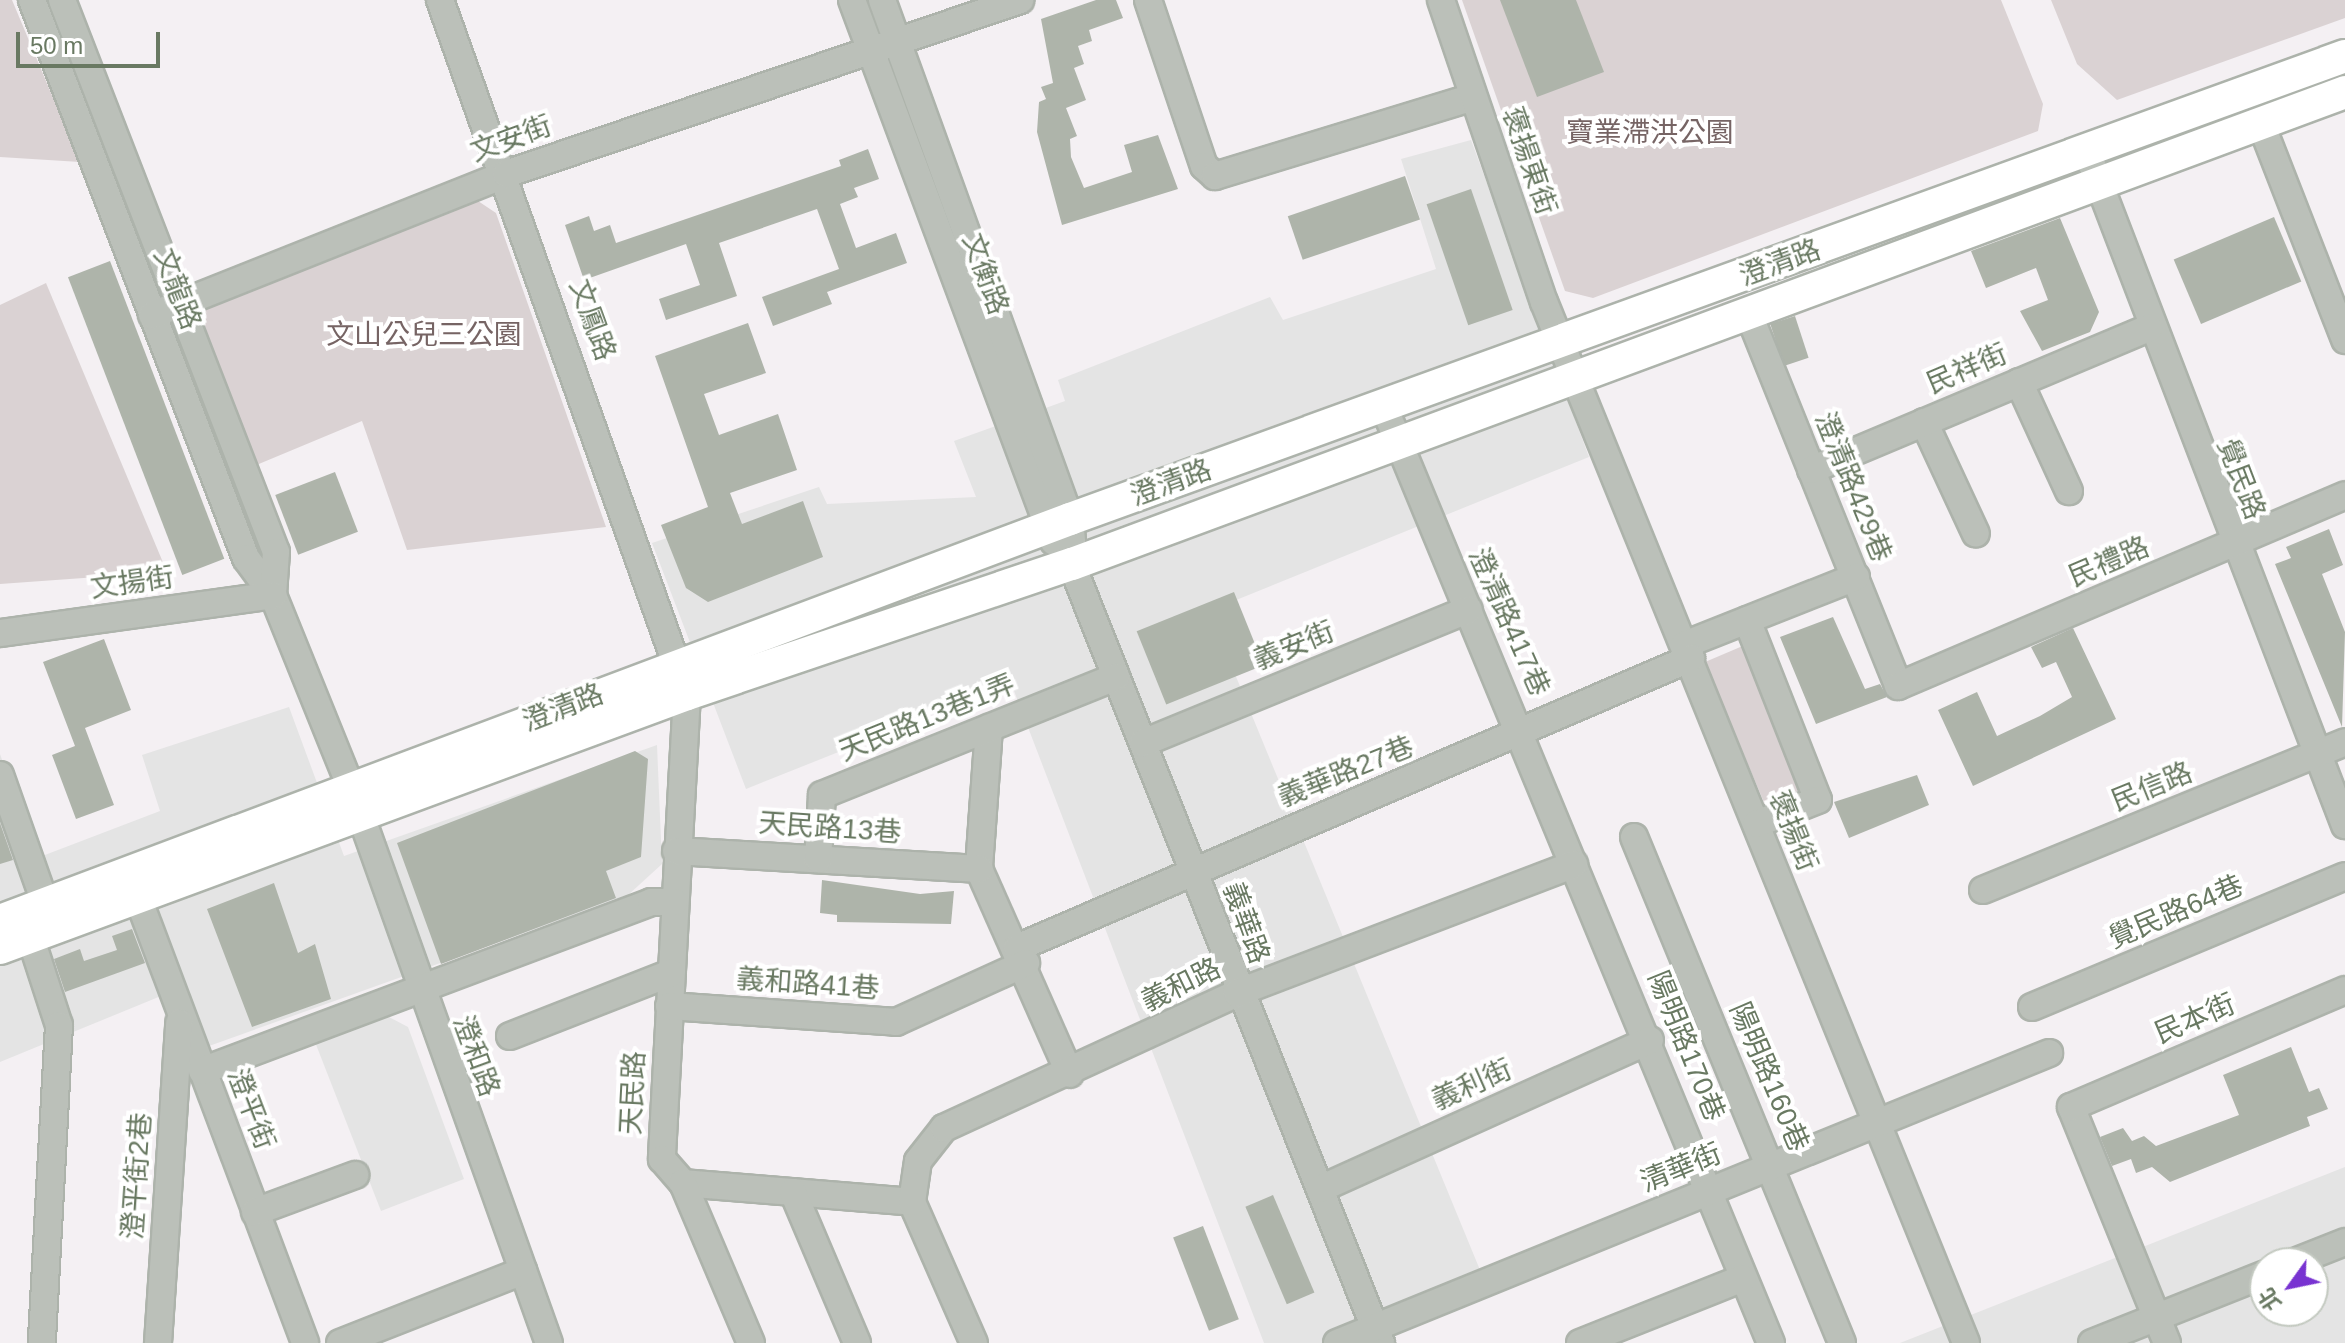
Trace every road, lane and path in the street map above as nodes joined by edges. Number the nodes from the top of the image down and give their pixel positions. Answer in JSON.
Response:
{"nodes":[{"id":1,"x":32,"y":0,"type":"edge"},
{"id":2,"x":62,"y":0,"type":"edge"},
{"id":3,"x":440,"y":0,"type":"edge"},
{"id":4,"x":852,"y":0,"type":"edge"},
{"id":5,"x":882,"y":0,"type":"edge"},
{"id":6,"x":1020,"y":0,"type":"edge"},
{"id":7,"x":1148,"y":0,"type":"edge"},
{"id":8,"x":1441,"y":0,"type":"edge"},
{"id":9,"x":898,"y":41,"type":"junction"},
{"id":10,"x":870,"y":50,"type":"junction"},
{"id":11,"x":2345,"y":56,"type":"edge"},
{"id":12,"x":2345,"y":92,"type":"edge"},
{"id":13,"x":1473,"y":97,"type":"junction"},
{"id":14,"x":2261,"y":124,"type":"junction"},
{"id":15,"x":2087,"y":152,"type":"junction"},
{"id":16,"x":506,"y":174,"type":"junction"},
{"id":17,"x":2100,"y":185,"type":"junction"},
{"id":18,"x":178,"y":304,"type":"junction"},
{"id":19,"x":1748,"y":312,"type":"junction"},
{"id":20,"x":152,"y":315,"type":"junction"},
{"id":21,"x":2149,"y":328,"type":"junction"},
{"id":22,"x":2345,"y":340,"type":"edge"},
{"id":23,"x":1560,"y":342,"type":"junction"},
{"id":24,"x":1574,"y":377,"type":"junction"},
{"id":25,"x":2019,"y":382,"type":"junction"},
{"id":26,"x":1384,"y":407,"type":"junction"},
{"id":27,"x":1924,"y":422,"type":"junction"},
{"id":28,"x":1395,"y":441,"type":"junction"},
{"id":29,"x":1811,"y":470,"type":"junction"},
{"id":30,"x":2069,"y":491,"type":"dead end"},
{"id":31,"x":2345,"y":495,"type":"edge"},
{"id":32,"x":1057,"y":524,"type":"junction"},
{"id":33,"x":1976,"y":534,"type":"dead end"},
{"id":34,"x":2232,"y":544,"type":"junction"},
{"id":35,"x":1072,"y":564,"type":"junction"},
{"id":36,"x":1856,"y":577,"type":"junction"},
{"id":37,"x":273,"y":595,"type":"junction"},
{"id":38,"x":1469,"y":609,"type":"junction"},
{"id":39,"x":1747,"y":620,"type":"junction"},
{"id":40,"x":0,"y":633,"type":"edge"},
{"id":41,"x":1687,"y":652,"type":"junction"},
{"id":42,"x":1116,"y":677,"type":"junction"},
{"id":43,"x":683,"y":679,"type":"junction"},
{"id":44,"x":1898,"y":686,"type":"joint"},
{"id":45,"x":989,"y":728,"type":"junction"},
{"id":46,"x":1524,"y":734,"type":"junction"},
{"id":47,"x":2345,"y":742,"type":"edge"},
{"id":48,"x":1143,"y":743,"type":"junction"},
{"id":49,"x":2316,"y":755,"type":"junction"},
{"id":50,"x":0,"y":775,"type":"edge"},
{"id":51,"x":356,"y":802,"type":"junction"},
{"id":52,"x":1756,"y":824,"type":"junction"},
{"id":53,"x":2345,"y":825,"type":"edge"},
{"id":54,"x":1634,"y":837,"type":"dead end"},
{"id":55,"x":676,"y":851,"type":"junction"},
{"id":56,"x":818,"y":859,"type":"junction"},
{"id":57,"x":1574,"y":864,"type":"junction"},
{"id":58,"x":979,"y":869,"type":"junction"},
{"id":59,"x":1193,"y":869,"type":"junction"},
{"id":60,"x":2345,"y":876,"type":"edge"},
{"id":61,"x":1983,"y":890,"type":"dead end"},
{"id":62,"x":138,"y":898,"type":"junction"},
{"id":63,"x":674,"y":902,"type":"junction"},
{"id":64,"x":45,"y":903,"type":"dead end"},
{"id":65,"x":0,"y":921,"type":"edge"},
{"id":66,"x":30,"y":936,"type":"junction"},
{"id":67,"x":0,"y":948,"type":"edge"},
{"id":68,"x":1022,"y":956,"type":"junction"},
{"id":69,"x":671,"y":973,"type":"junction"},
{"id":70,"x":417,"y":988,"type":"junction"},
{"id":71,"x":2345,"y":990,"type":"edge"},
{"id":72,"x":1237,"y":993,"type":"junction"},
{"id":73,"x":669,"y":1006,"type":"junction"},
{"id":74,"x":2032,"y":1007,"type":"dead end"},
{"id":75,"x":180,"y":1014,"type":"junction"},
{"id":76,"x":510,"y":1036,"type":"dead end"},
{"id":77,"x":1650,"y":1040,"type":"junction"},
{"id":78,"x":2049,"y":1053,"type":"dead end"},
{"id":79,"x":202,"y":1071,"type":"junction"},
{"id":80,"x":1070,"y":1074,"type":"junction"},
{"id":81,"x":1874,"y":1124,"type":"junction"},
{"id":82,"x":1771,"y":1166,"type":"junction"},
{"id":83,"x":355,"y":1175,"type":"dead end"},
{"id":84,"x":683,"y":1183,"type":"junction"},
{"id":85,"x":1320,"y":1189,"type":"junction"},
{"id":86,"x":1709,"y":1191,"type":"junction"},
{"id":87,"x":793,"y":1192,"type":"junction"},
{"id":88,"x":912,"y":1202,"type":"junction"},
{"id":89,"x":255,"y":1212,"type":"junction"},
{"id":90,"x":523,"y":1271,"type":"junction"},
{"id":91,"x":1743,"y":1278,"type":"junction"},
{"id":92,"x":2249,"y":1280,"type":"edge"},
{"id":93,"x":2156,"y":1317,"type":"junction"},
{"id":94,"x":1378,"y":1335,"type":"edge"},
{"id":95,"x":42,"y":1343,"type":"edge"},
{"id":96,"x":158,"y":1343,"type":"edge"},
{"id":97,"x":305,"y":1343,"type":"edge"},
{"id":98,"x":340,"y":1343,"type":"edge"},
{"id":99,"x":549,"y":1343,"type":"edge"},
{"id":100,"x":751,"y":1343,"type":"edge"},
{"id":101,"x":857,"y":1343,"type":"edge"},
{"id":102,"x":974,"y":1343,"type":"edge"},
{"id":103,"x":1337,"y":1343,"type":"edge"},
{"id":104,"x":1580,"y":1343,"type":"edge"},
{"id":105,"x":1771,"y":1343,"type":"edge"},
{"id":106,"x":1842,"y":1343,"type":"edge"},
{"id":107,"x":1966,"y":1343,"type":"edge"},
{"id":108,"x":2092,"y":1343,"type":"edge"},
{"id":109,"x":2167,"y":1343,"type":"edge"}],
"edges":[{"from":1,"to":20,"type":"street","name":"文龍路"},
{"from":2,"to":18,"type":"street","name":"文龍路"},
{"from":3,"to":16,"type":"street","name":"文鳳路"},
{"from":4,"to":10,"type":"street","name":"文衡路"},
{"from":5,"to":9,"type":"street","name":"文衡路"},
{"from":6,"to":9,"type":"street","name":"文安街"},
{"from":7,"to":13,"type":"street"},
{"from":8,"to":13,"type":"street","name":"褒揚東街"},
{"from":9,"to":10,"type":"street","name":"文安街"},
{"from":9,"to":32,"type":"street","name":"文衡路"},
{"from":10,"to":16,"type":"street","name":"文安街"},
{"from":10,"to":32,"type":"street","name":"文衡路"},
{"from":11,"to":15,"type":"main road","name":"澄清路"},
{"from":12,"to":14,"type":"main road","name":"澄清路"},
{"from":13,"to":23,"type":"street","name":"褒揚東街"},
{"from":14,"to":17,"type":"main road","name":"澄清路"},
{"from":14,"to":22,"type":"street"},
{"from":15,"to":17,"type":"street","name":"覺民路"},
{"from":15,"to":23,"type":"main road","name":"澄清路"},
{"from":16,"to":18,"type":"street","name":"文安街"},
{"from":16,"to":43,"type":"street","name":"文鳳路"},
{"from":17,"to":19,"type":"main road","name":"澄清路"},
{"from":17,"to":21,"type":"street","name":"覺民路"},
{"from":18,"to":20,"type":"street","name":"文安街"},
{"from":18,"to":37,"type":"street","name":"文龍路"},
{"from":19,"to":24,"type":"main road","name":"澄清路"},
{"from":19,"to":29,"type":"street","name":"澄清路429巷"},
{"from":20,"to":37,"type":"street","name":"文龍路"},
{"from":21,"to":25,"type":"street","name":"民祥街"},
{"from":21,"to":34,"type":"street","name":"覺民路"},
{"from":23,"to":24,"type":"street","name":"褒揚街"},
{"from":23,"to":26,"type":"main road","name":"澄清路"},
{"from":24,"to":28,"type":"main road","name":"澄清路"},
{"from":24,"to":41,"type":"street","name":"褒揚街"},
{"from":25,"to":27,"type":"street","name":"民祥街"},
{"from":25,"to":30,"type":"street"},
{"from":26,"to":28,"type":"street","name":"澄清路417巷"},
{"from":26,"to":32,"type":"main road","name":"澄清路"},
{"from":27,"to":29,"type":"street","name":"民祥街"},
{"from":27,"to":33,"type":"street"},
{"from":28,"to":35,"type":"main road","name":"澄清路"},
{"from":28,"to":38,"type":"street","name":"澄清路417巷"},
{"from":29,"to":36,"type":"street","name":"澄清路429巷"},
{"from":31,"to":34,"type":"street","name":"民禮路"},
{"from":32,"to":35,"type":"street","name":"義華路"},
{"from":32,"to":43,"type":"main road","name":"澄清路"},
{"from":34,"to":44,"type":"street","name":"民禮路"},
{"from":34,"to":49,"type":"street","name":"覺民路"},
{"from":35,"to":42,"type":"street","name":"義華路"},
{"from":35,"to":43,"type":"main road","name":"澄清路"},
{"from":36,"to":39,"type":"street","name":"義華路27巷"},
{"from":36,"to":44,"type":"street","name":"澄清路429巷"},
{"from":37,"to":40,"type":"street","name":"文揚街"},
{"from":37,"to":51,"type":"street","name":"文龍路"},
{"from":38,"to":46,"type":"street","name":"澄清路417巷"},
{"from":38,"to":48,"type":"street","name":"義安街"},
{"from":39,"to":41,"type":"street","name":"義華路27巷"},
{"from":39,"to":52,"type":"street"},
{"from":41,"to":46,"type":"street","name":"義華路27巷"},
{"from":41,"to":52,"type":"street","name":"褒揚街"},
{"from":42,"to":45,"type":"street","name":"天民路13巷1弄"},
{"from":42,"to":48,"type":"street","name":"義華路"},
{"from":43,"to":51,"type":"main road","name":"澄清路"},
{"from":43,"to":55,"type":"street","name":"天民路"},
{"from":45,"to":56,"type":"street","name":"天民路13巷1弄"},
{"from":45,"to":58,"type":"street"},
{"from":46,"to":57,"type":"street","name":"澄清路417巷"},
{"from":46,"to":59,"type":"street","name":"義華路27巷"},
{"from":47,"to":49,"type":"street","name":"民信路"},
{"from":48,"to":59,"type":"street","name":"義華路"},
{"from":49,"to":53,"type":"street","name":"覺民路"},
{"from":49,"to":61,"type":"street","name":"民信路"},
{"from":50,"to":64,"type":"street"},
{"from":51,"to":62,"type":"main road","name":"澄清路"},
{"from":51,"to":65,"type":"main road","name":"澄清路"},
{"from":51,"to":70,"type":"street","name":"澄和路"},
{"from":52,"to":81,"type":"street","name":"褒揚街"},
{"from":54,"to":82,"type":"street","name":"陽明路160巷"},
{"from":55,"to":56,"type":"street","name":"天民路13巷"},
{"from":55,"to":63,"type":"street","name":"天民路"},
{"from":56,"to":58,"type":"street","name":"天民路13巷"},
{"from":57,"to":72,"type":"street","name":"義和路"},
{"from":57,"to":77,"type":"street","name":"陽明路170巷"},
{"from":58,"to":68,"type":"street"},
{"from":59,"to":68,"type":"street","name":"義華路27巷"},
{"from":59,"to":72,"type":"street","name":"義華路"},
{"from":60,"to":74,"type":"street","name":"覺民路64巷"},
{"from":62,"to":66,"type":"main road","name":"澄清路"},
{"from":62,"to":75,"type":"street","name":"澄平街"},
{"from":63,"to":69,"type":"street","name":"天民路"},
{"from":63,"to":70,"type":"street"},
{"from":66,"to":67,"type":"main road","name":"澄清路"},
{"from":66,"to":95,"type":"street"},
{"from":68,"to":73,"type":"street","name":"義和路41巷"},
{"from":68,"to":80,"type":"street"},
{"from":69,"to":73,"type":"street","name":"天民路"},
{"from":69,"to":76,"type":"street"},
{"from":70,"to":79,"type":"street"},
{"from":70,"to":90,"type":"street","name":"澄和路"},
{"from":71,"to":93,"type":"street","name":"民本街"},
{"from":72,"to":80,"type":"street","name":"義和路"},
{"from":72,"to":85,"type":"street","name":"義華路"},
{"from":73,"to":84,"type":"street","name":"天民路"},
{"from":75,"to":79,"type":"street","name":"澄平街"},
{"from":75,"to":96,"type":"street","name":"澄平街2巷"},
{"from":77,"to":85,"type":"street","name":"義利街"},
{"from":77,"to":86,"type":"street","name":"陽明路170巷"},
{"from":78,"to":81,"type":"street","name":"清華街"},
{"from":79,"to":89,"type":"street","name":"澄平街"},
{"from":80,"to":88,"type":"street","name":"義和路"},
{"from":81,"to":82,"type":"street","name":"清華街"},
{"from":81,"to":107,"type":"street","name":"褒揚街"},
{"from":82,"to":86,"type":"street","name":"清華街"},
{"from":82,"to":106,"type":"street","name":"陽明路160巷"},
{"from":83,"to":89,"type":"street"},
{"from":84,"to":87,"type":"street"},
{"from":84,"to":100,"type":"street","name":"天民路"},
{"from":85,"to":94,"type":"street","name":"義華路"},
{"from":86,"to":91,"type":"street","name":"陽明路170巷"},
{"from":86,"to":94,"type":"street","name":"清華街"},
{"from":87,"to":88,"type":"street"},
{"from":87,"to":101,"type":"street"},
{"from":88,"to":102,"type":"street"},
{"from":89,"to":97,"type":"street","name":"澄平街"},
{"from":90,"to":98,"type":"street"},
{"from":90,"to":99,"type":"street","name":"澄和路"},
{"from":91,"to":104,"type":"street"},
{"from":91,"to":105,"type":"street","name":"陽明路170巷"},
{"from":92,"to":93,"type":"street"},
{"from":93,"to":108,"type":"street"},
{"from":93,"to":109,"type":"street"},
{"from":94,"to":103,"type":"street","name":"清華街"}]}
